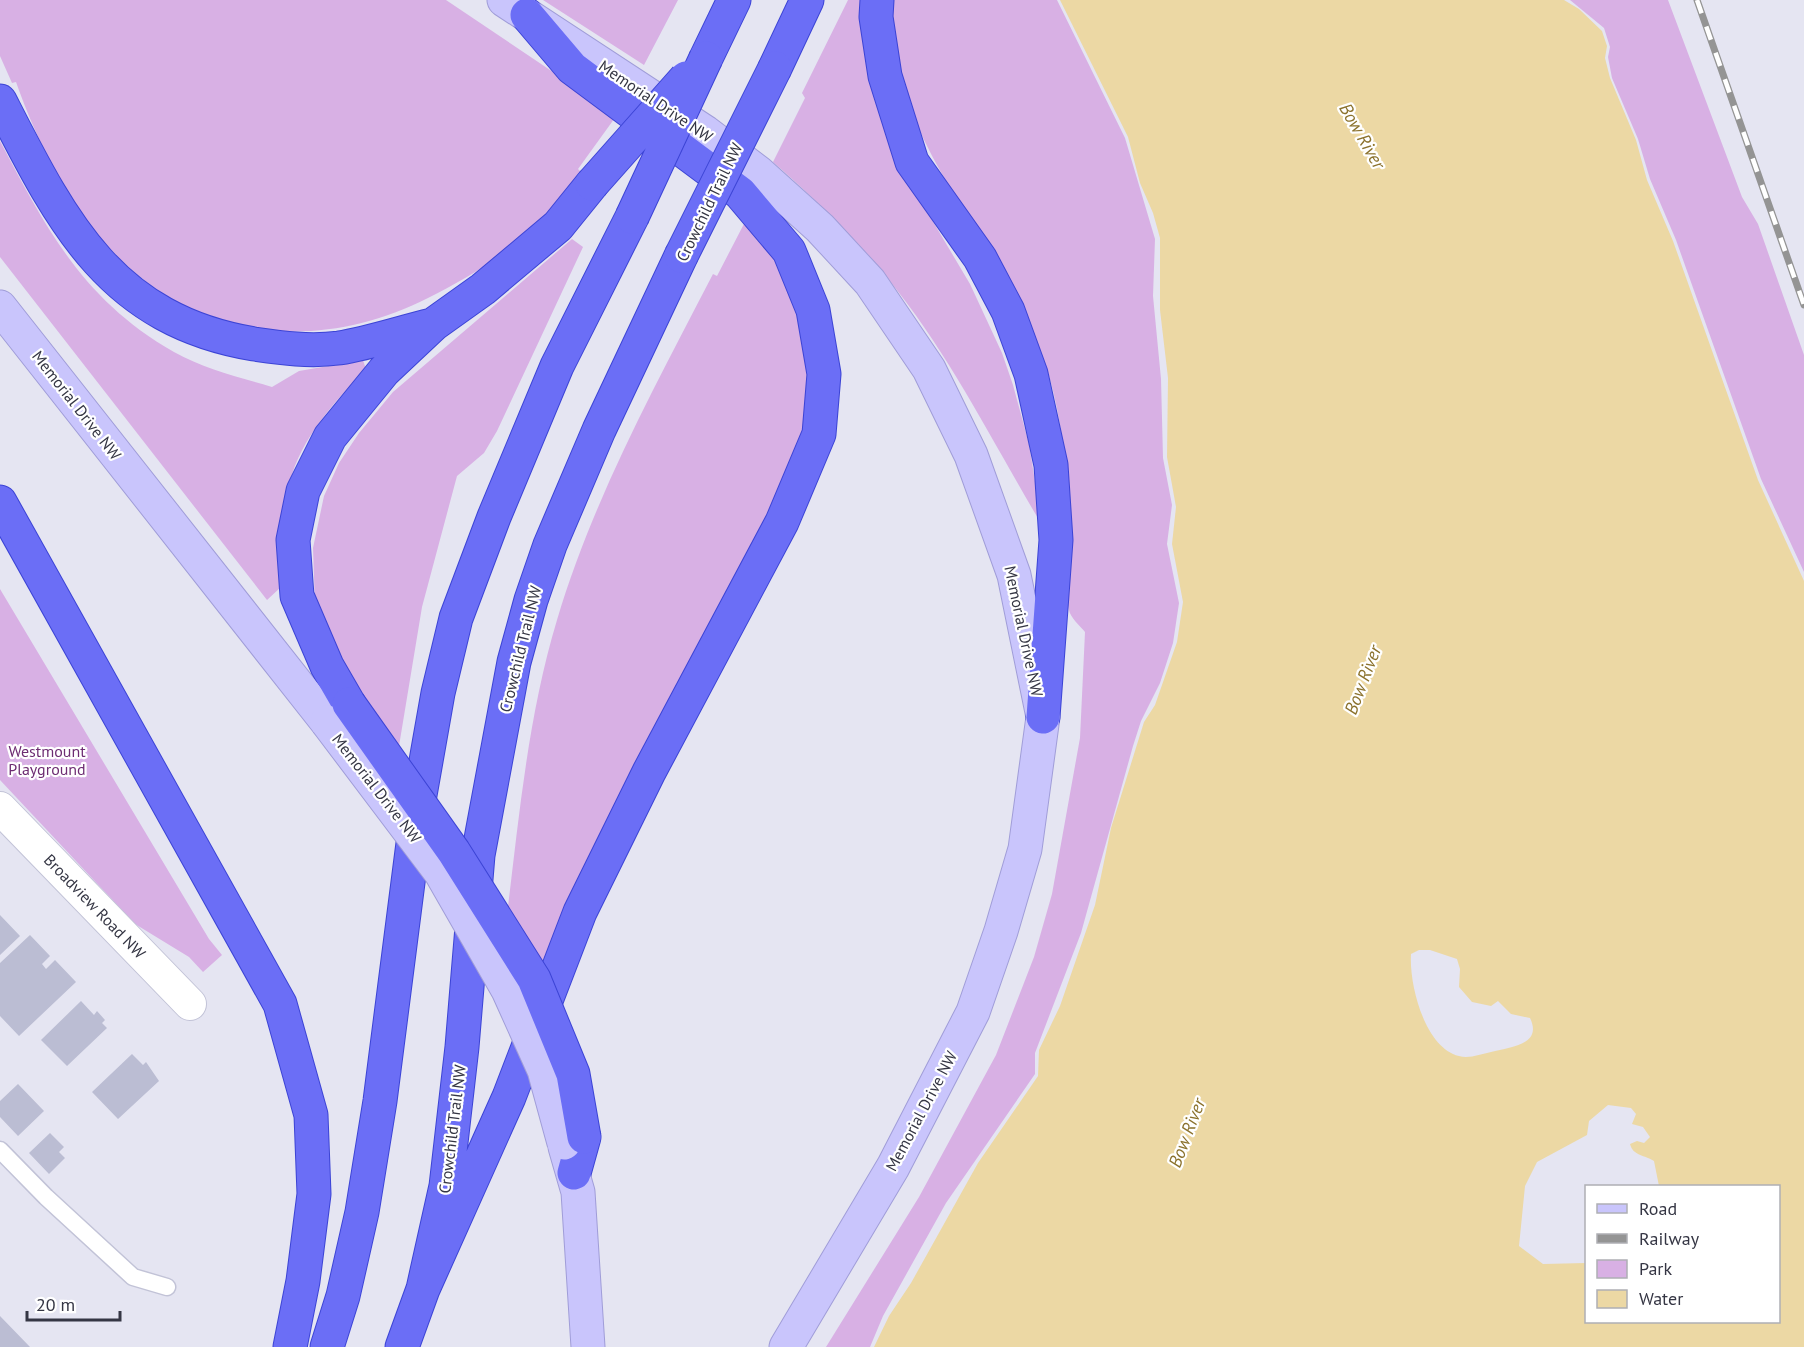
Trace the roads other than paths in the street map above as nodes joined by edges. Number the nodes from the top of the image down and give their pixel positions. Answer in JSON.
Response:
{"nodes":[{"id":1,"x":807,"y":0,"type":"edge"},
{"id":2,"x":877,"y":0,"type":"edge"},
{"id":3,"x":516,"y":8,"type":"edge"},
{"id":4,"x":728,"y":13,"type":"edge"},
{"id":5,"x":706,"y":57,"type":"junction"},
{"id":6,"x":0,"y":101,"type":"edge"},
{"id":7,"x":0,"y":307,"type":"edge"},
{"id":8,"x":434,"y":324,"type":"junction"},
{"id":9,"x":0,"y":502,"type":"edge"},
{"id":10,"x":338,"y":713,"type":"junction"},
{"id":11,"x":1043,"y":717,"type":"junction"},
{"id":12,"x":0,"y":808,"type":"edge"},
{"id":13,"x":190,"y":1004,"type":"dead end"},
{"id":14,"x":0,"y":1150,"type":"edge"},
{"id":15,"x":574,"y":1151,"type":"joint"},
{"id":16,"x":167,"y":1287,"type":"dead end"},
{"id":17,"x":423,"y":1289,"type":"junction"},
{"id":18,"x":290,"y":1347,"type":"edge"},
{"id":19,"x":327,"y":1347,"type":"edge"},
{"id":20,"x":402,"y":1347,"type":"edge"},
{"id":21,"x":588,"y":1347,"type":"edge"},
{"id":22,"x":786,"y":1347,"type":"edge"}],
"edges":[{"from":1,"to":17,"type":"highway","name":"Crowchild Trail NW","bridge":true},
{"from":2,"to":11,"type":"highway"},
{"from":3,"to":11,"type":"main road","name":"Memorial Drive NW"},
{"from":3,"to":17,"type":"highway"},
{"from":4,"to":5,"type":"highway"},
{"from":5,"to":8,"type":"highway","bridge":true},
{"from":5,"to":19,"type":"highway","bridge":true},
{"from":6,"to":8,"type":"highway"},
{"from":7,"to":10,"type":"main road","name":"Memorial Drive NW"},
{"from":8,"to":10,"type":"highway"},
{"from":9,"to":18,"type":"highway"},
{"from":10,"to":15,"type":"highway","bridge":true},
{"from":11,"to":22,"type":"main road","name":"Memorial Drive NW"},
{"from":12,"to":13,"type":"street","name":"Broadview Road NW"},
{"from":14,"to":16,"type":"lane"},
{"from":15,"to":21,"type":"main road"},
{"from":17,"to":20,"type":"highway","name":"Crowchild Trail NW"}]}
